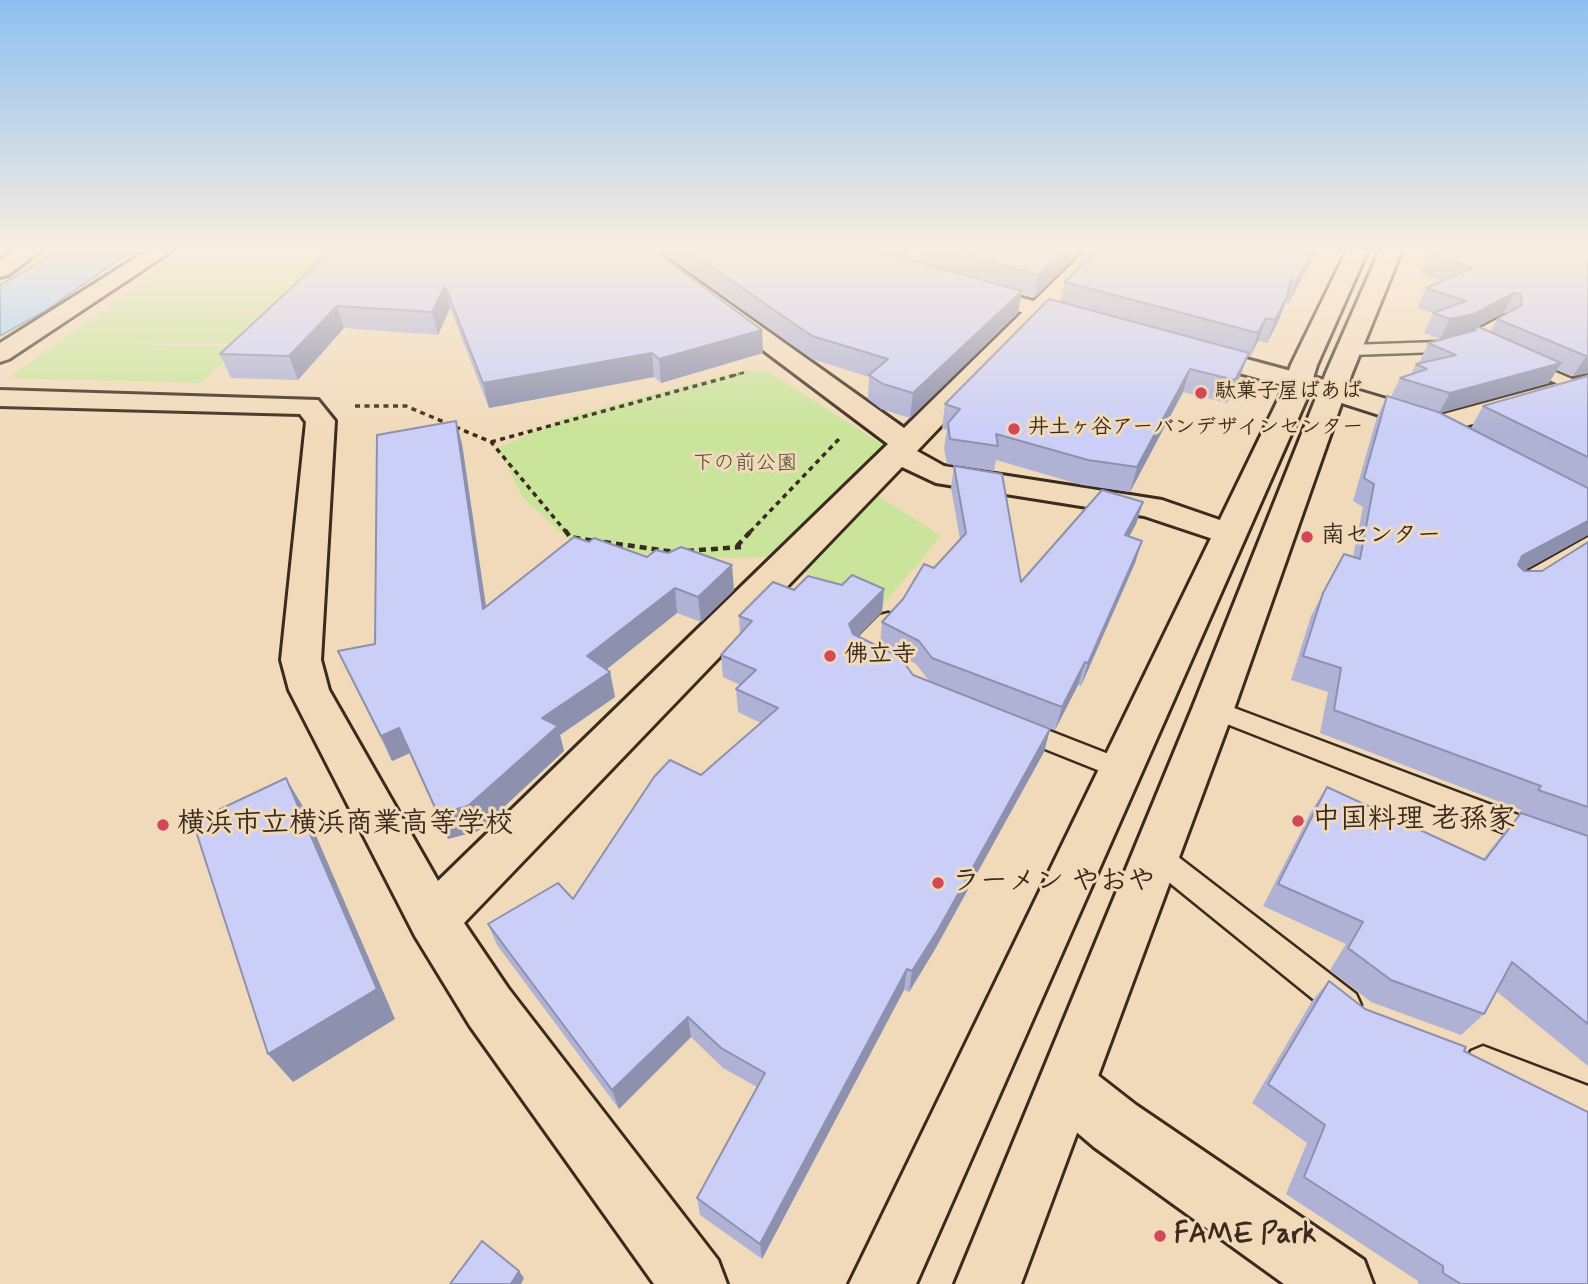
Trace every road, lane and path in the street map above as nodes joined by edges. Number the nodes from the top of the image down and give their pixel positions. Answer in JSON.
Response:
{"nodes":[{"id":1,"x":69,"y":310,"type":"edge"},
{"id":2,"x":722,"y":310,"type":"edge"},
{"id":3,"x":1038,"y":310,"type":"joint"},
{"id":4,"x":1344,"y":310,"type":"edge"},
{"id":5,"x":1361,"y":310,"type":"edge"},
{"id":6,"x":1505,"y":319,"type":"edge"},
{"id":7,"x":1115,"y":331,"type":"edge"},
{"id":8,"x":1470,"y":340,"type":"junction"},
{"id":9,"x":1166,"y":345,"type":"edge"},
{"id":10,"x":0,"y":354,"type":"edge"},
{"id":11,"x":791,"y":360,"type":"junction"},
{"id":12,"x":1328,"y":374,"type":"junction"},
{"id":13,"x":1581,"y":384,"type":"edge"},
{"id":14,"x":0,"y":398,"type":"edge"},
{"id":15,"x":308,"y":406,"type":"junction"},
{"id":16,"x":1438,"y":425,"type":"junction"},
{"id":17,"x":829,"y":432,"type":"dead end"},
{"id":18,"x":491,"y":442,"type":"junction"},
{"id":19,"x":1473,"y":442,"type":"edge"},
{"id":20,"x":902,"y":447,"type":"junction"},
{"id":21,"x":1228,"y":534,"type":"junction"},
{"id":22,"x":808,"y":541,"type":"junction"},
{"id":23,"x":1588,"y":543,"type":"edge"},
{"id":24,"x":737,"y":547,"type":"junction"},
{"id":25,"x":1516,"y":587,"type":"edge"},
{"id":26,"x":888,"y":620,"type":"edge"},
{"id":27,"x":895,"y":666,"type":"edge"},
{"id":28,"x":1213,"y":709,"type":"junction"},
{"id":29,"x":991,"y":717,"type":"edge"},
{"id":30,"x":1120,"y":769,"type":"junction"},
{"id":31,"x":1560,"y":842,"type":"edge"},
{"id":32,"x":1154,"y":853,"type":"junction"},
{"id":33,"x":433,"y":920,"type":"junction"},
{"id":34,"x":1372,"y":1021,"type":"edge"},
{"id":35,"x":1461,"y":1055,"type":"edge"},
{"id":36,"x":1066,"y":1086,"type":"junction"},
{"id":37,"x":1588,"y":1103,"type":"edge"},
{"id":38,"x":694,"y":1284,"type":"edge"},
{"id":39,"x":882,"y":1284,"type":"edge"},
{"id":40,"x":988,"y":1284,"type":"edge"},
{"id":41,"x":1340,"y":1284,"type":"edge"}],
"edges":[{"from":1,"to":10,"type":"street"},
{"from":2,"to":11,"type":"street"},
{"from":3,"to":7,"type":"street"},
{"from":3,"to":20,"type":"street"},
{"from":4,"to":12,"type":"street"},
{"from":5,"to":12,"type":"street"},
{"from":6,"to":8,"type":"lane"},
{"from":8,"to":12,"type":"lane"},
{"from":8,"to":13,"type":"lane"},
{"from":9,"to":12,"type":"street"},
{"from":11,"to":18,"type":"path"},
{"from":11,"to":20,"type":"street"},
{"from":12,"to":16,"type":"street"},
{"from":12,"to":21,"type":"street"},
{"from":12,"to":28,"type":"street"},
{"from":13,"to":16,"type":"street"},
{"from":14,"to":15,"type":"street"},
{"from":15,"to":18,"type":"path"},
{"from":15,"to":33,"type":"street"},
{"from":16,"to":19,"type":"street"},
{"from":17,"to":24,"type":"path"},
{"from":18,"to":24,"type":"path"},
{"from":20,"to":21,"type":"street"},
{"from":20,"to":22,"type":"street"},
{"from":21,"to":30,"type":"street"},
{"from":22,"to":24,"type":"path"},
{"from":22,"to":33,"type":"street"},
{"from":23,"to":25,"type":"lane"},
{"from":26,"to":27,"type":"lane"},
{"from":28,"to":31,"type":"lane"},
{"from":28,"to":32,"type":"street"},
{"from":29,"to":30,"type":"lane"},
{"from":30,"to":39,"type":"street"},
{"from":32,"to":34,"type":"lane"},
{"from":32,"to":36,"type":"street"},
{"from":33,"to":38,"type":"street"},
{"from":35,"to":37,"type":"lane"},
{"from":36,"to":40,"type":"street"},
{"from":36,"to":41,"type":"street"}]}
